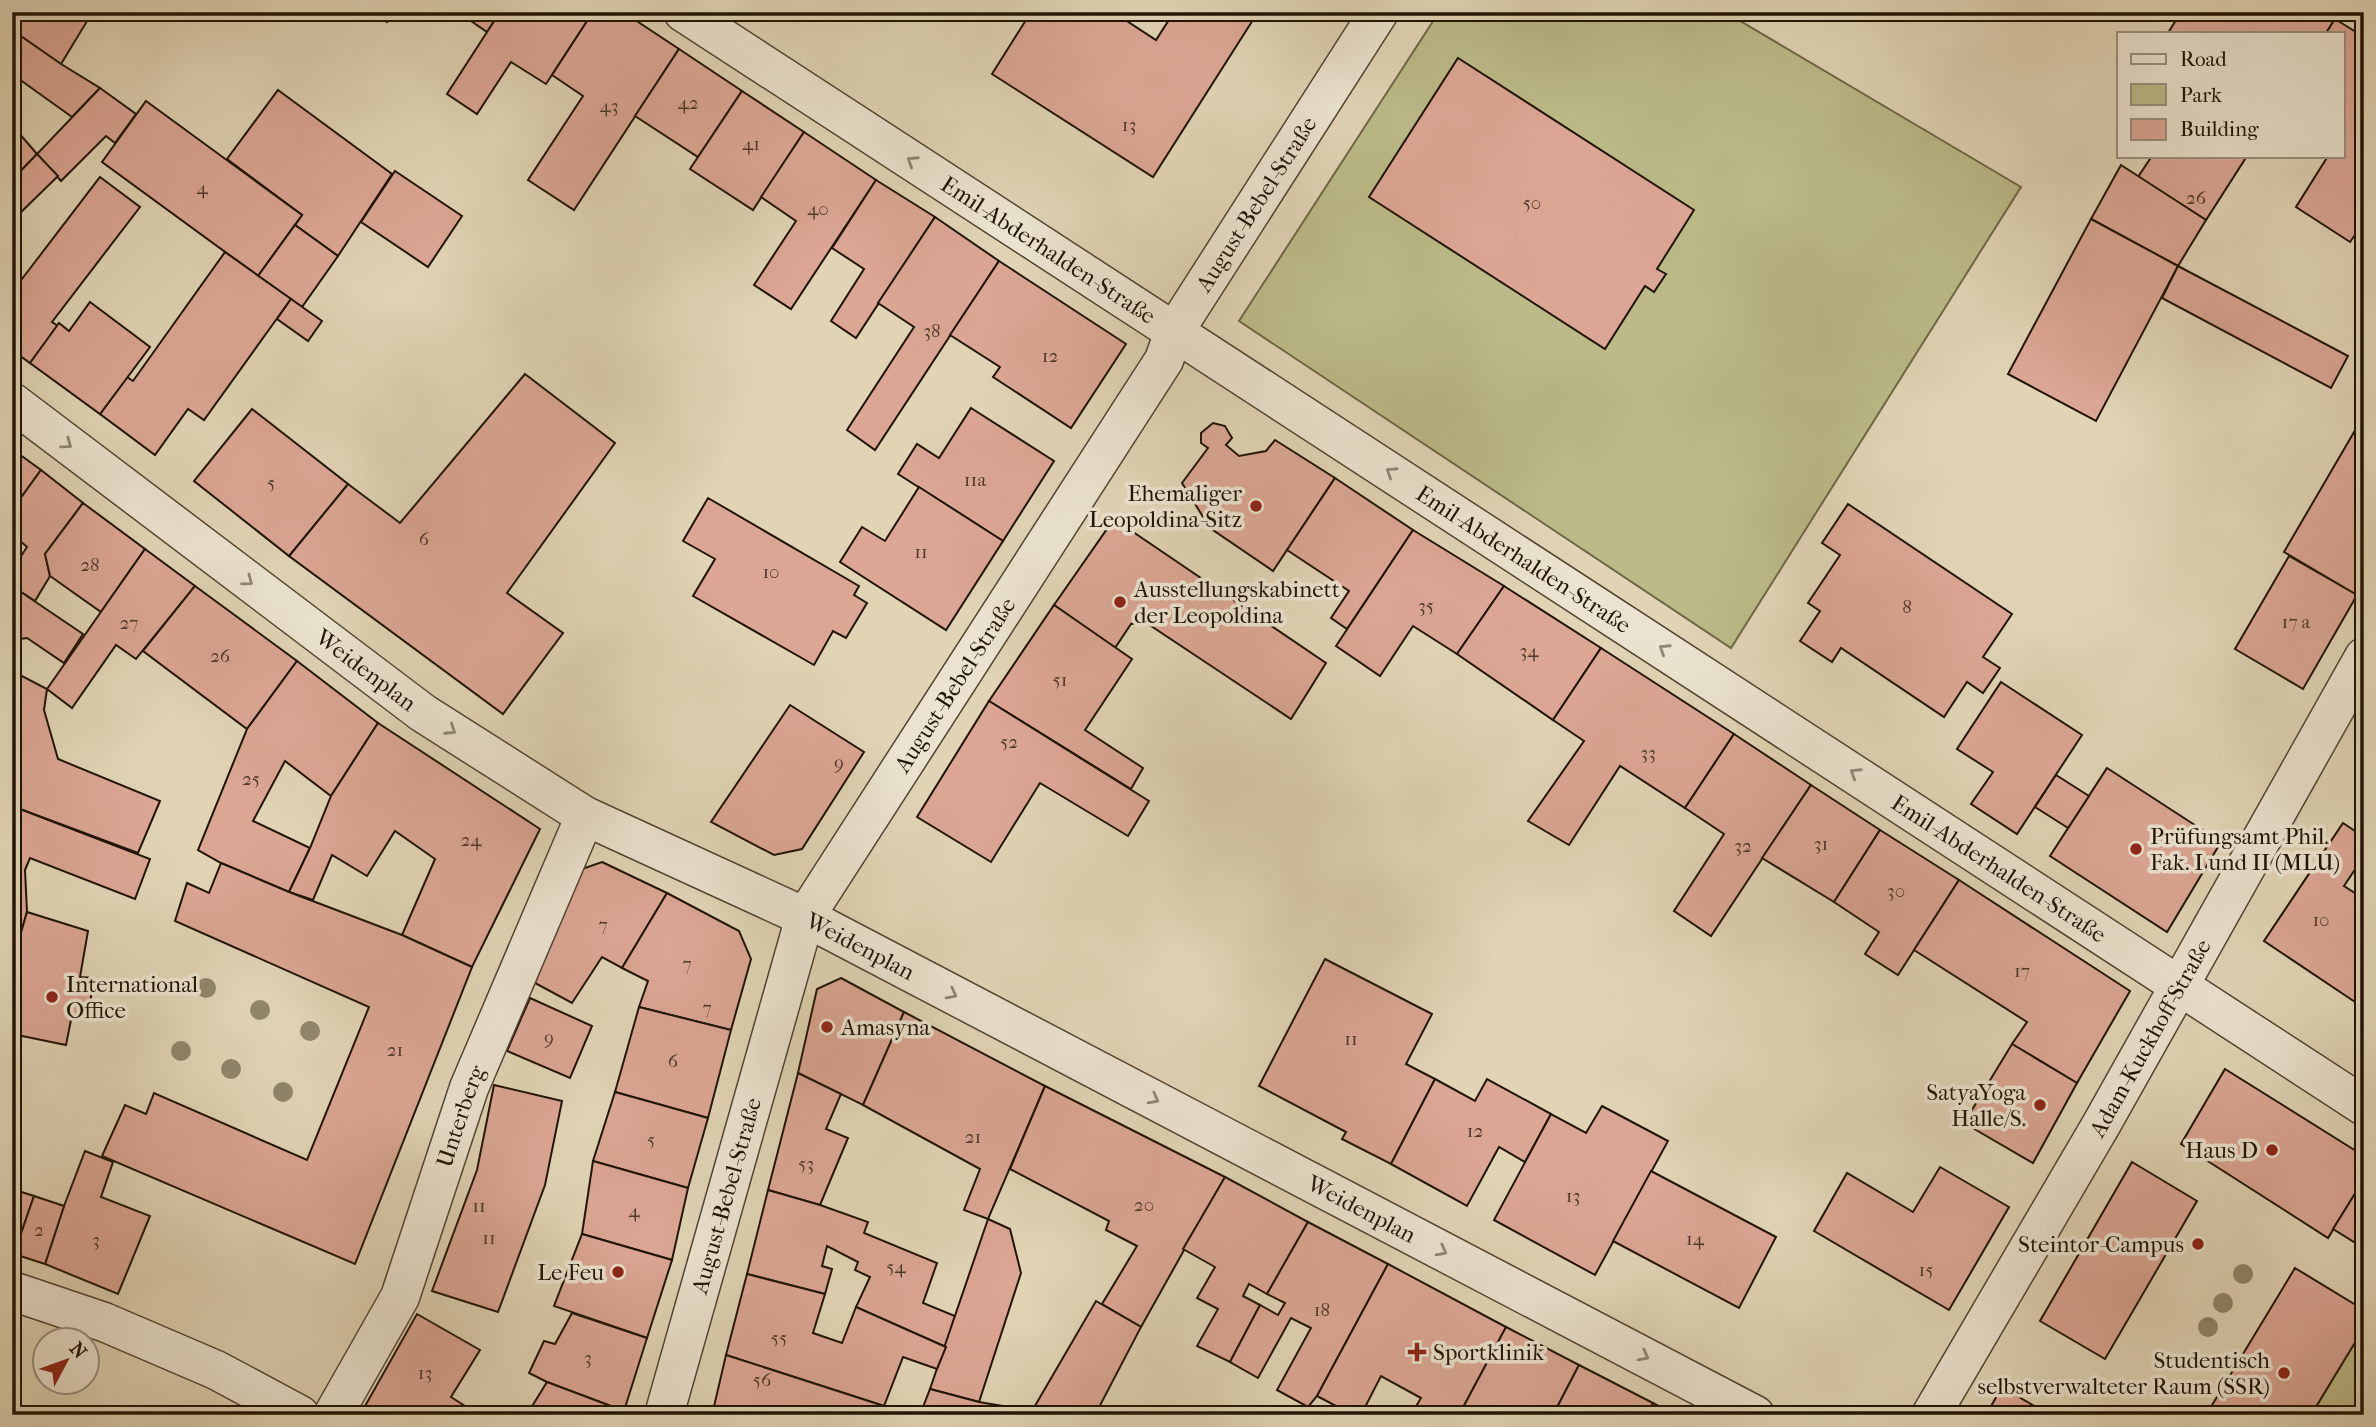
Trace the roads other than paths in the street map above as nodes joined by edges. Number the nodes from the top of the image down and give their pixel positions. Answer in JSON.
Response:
{"nodes":[{"id":1,"x":683,"y":12,"type":"edge"},
{"id":2,"x":1379,"y":12,"type":"edge"},
{"id":3,"x":1174,"y":331,"type":"junction"},
{"id":4,"x":12,"y":402,"type":"edge"},
{"id":5,"x":2364,"y":657,"type":"edge"},
{"id":6,"x":585,"y":816,"type":"junction"},
{"id":7,"x":805,"y":917,"type":"junction"},
{"id":8,"x":2179,"y":984,"type":"junction"},
{"id":9,"x":2364,"y":1106,"type":"edge"},
{"id":10,"x":12,"y":1290,"type":"edge"},
{"id":11,"x":300,"y":1415,"type":"edge"},
{"id":12,"x":333,"y":1415,"type":"edge"},
{"id":13,"x":664,"y":1415,"type":"edge"},
{"id":14,"x":1755,"y":1415,"type":"edge"},
{"id":15,"x":1931,"y":1415,"type":"edge"}],
"edges":[{"from":3,"to":1,"type":"street","name":"Emil-Abderhalden-Straße","one_way":true},
{"from":2,"to":3,"type":"street","name":"August-Bebel-Straße"},
{"from":3,"to":7,"type":"street","name":"August-Bebel-Straße"},
{"from":8,"to":3,"type":"street","name":"Emil-Abderhalden-Straße","one_way":true},
{"from":4,"to":6,"type":"street","name":"Weidenplan","one_way":true},
{"from":5,"to":8,"type":"street","name":"Adam-Kuckhoff-Straße"},
{"from":6,"to":7,"type":"street","name":"Weidenplan"},
{"from":6,"to":12,"type":"street","name":"Unterberg"},
{"from":7,"to":13,"type":"street","name":"August-Bebel-Straße"},
{"from":7,"to":14,"type":"street","name":"Weidenplan","one_way":true},
{"from":8,"to":9,"type":"street","name":"Emil-Abderhalden-Straße"},
{"from":8,"to":15,"type":"street","name":"Adam-Kuckhoff-Straße"},
{"from":10,"to":11,"type":"street"}]}
